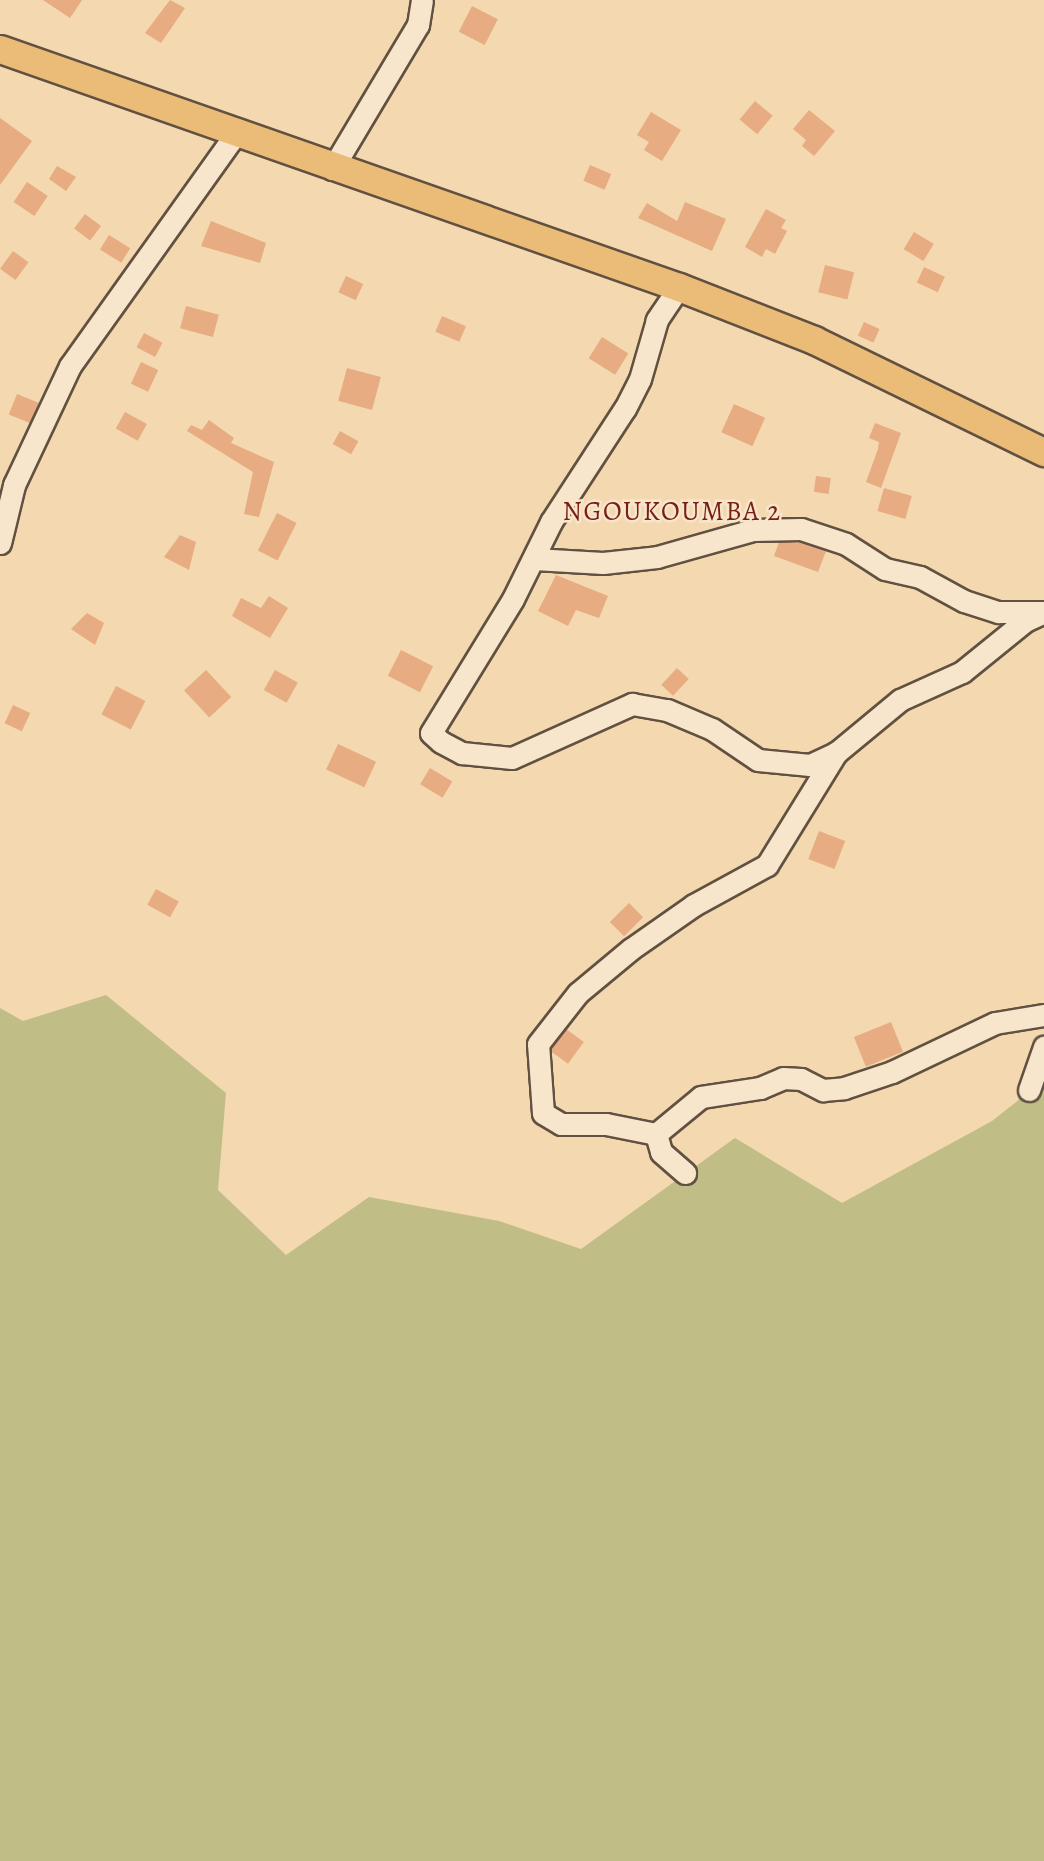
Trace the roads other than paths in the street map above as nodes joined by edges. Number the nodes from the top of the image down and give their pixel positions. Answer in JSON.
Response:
{"nodes":[{"id":1,"x":422,"y":0,"type":"edge"},
{"id":2,"x":0,"y":49,"type":"edge"},
{"id":3,"x":235,"y":135,"type":"junction"},
{"id":4,"x":332,"y":169,"type":"junction"},
{"id":5,"x":679,"y":288,"type":"junction"},
{"id":6,"x":1044,"y":452,"type":"edge"},
{"id":7,"x":0,"y":543,"type":"edge"},
{"id":8,"x":534,"y":559,"type":"junction"},
{"id":9,"x":1043,"y":612,"type":"edge"},
{"id":10,"x":836,"y":753,"type":"junction"},
{"id":11,"x":1044,"y":1015,"type":"edge"},
{"id":12,"x":1044,"y":1047,"type":"edge"},
{"id":13,"x":1029,"y":1090,"type":"dead end"},
{"id":14,"x":656,"y":1134,"type":"junction"},
{"id":15,"x":685,"y":1173,"type":"dead end"}],
"edges":[{"from":1,"to":4,"type":"street"},
{"from":2,"to":3,"type":"main road"},
{"from":3,"to":4,"type":"main road"},
{"from":3,"to":7,"type":"street"},
{"from":4,"to":5,"type":"main road"},
{"from":5,"to":6,"type":"main road"},
{"from":5,"to":8,"type":"street"},
{"from":8,"to":9,"type":"street"},
{"from":8,"to":10,"type":"street"},
{"from":9,"to":10,"type":"street"},
{"from":10,"to":14,"type":"street"},
{"from":11,"to":14,"type":"street"},
{"from":12,"to":13,"type":"street"},
{"from":14,"to":15,"type":"street"}]}
